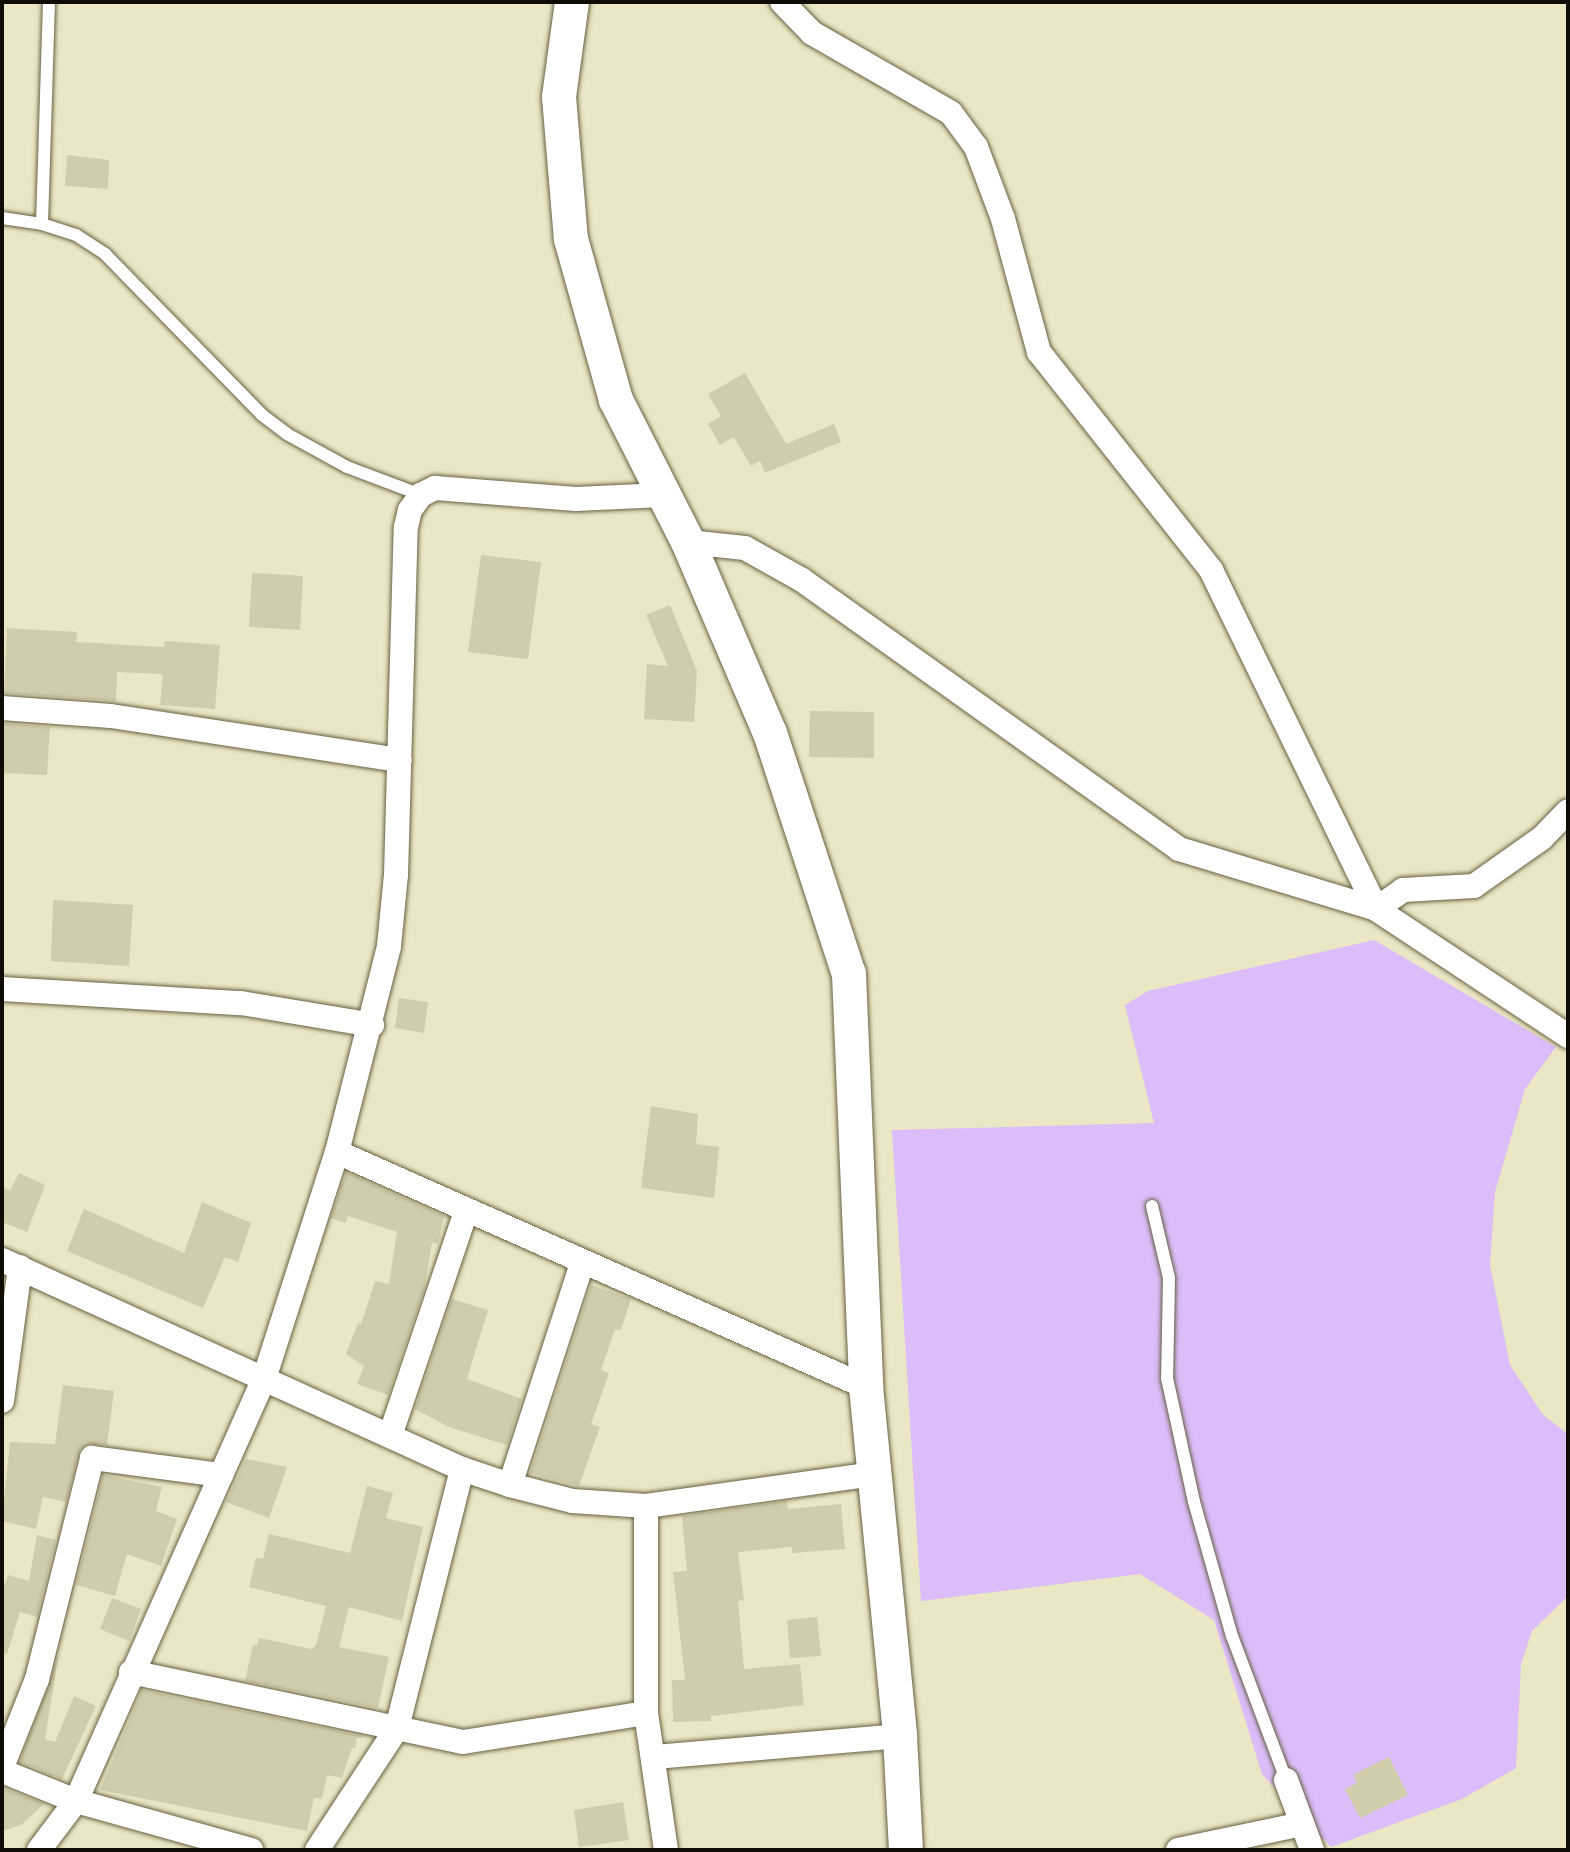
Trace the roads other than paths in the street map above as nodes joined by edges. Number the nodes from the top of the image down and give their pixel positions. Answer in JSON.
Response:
{"nodes":[{"id":1,"x":49,"y":2,"type":"edge"},
{"id":2,"x":572,"y":2,"type":"edge"},
{"id":3,"x":796,"y":7,"type":"edge"},
{"id":4,"x":2,"y":218,"type":"edge"},
{"id":5,"x":42,"y":224,"type":"junction"},
{"id":6,"x":421,"y":495,"type":"junction"},
{"id":7,"x":663,"y":495,"type":"junction"},
{"id":8,"x":688,"y":542,"type":"junction"},
{"id":9,"x":2,"y":708,"type":"edge"},
{"id":10,"x":400,"y":760,"type":"junction"},
{"id":11,"x":1568,"y":811,"type":"edge"},
{"id":12,"x":1376,"y":909,"type":"junction"},
{"id":13,"x":2,"y":989,"type":"edge"},
{"id":14,"x":372,"y":1025,"type":"junction"},
{"id":15,"x":1568,"y":1036,"type":"edge"},
{"id":16,"x":337,"y":1152,"type":"junction"},
{"id":17,"x":1152,"y":1206,"type":"dead end"},
{"id":18,"x":466,"y":1211,"type":"junction"},
{"id":19,"x":11,"y":1264,"type":"edge"},
{"id":20,"x":582,"y":1264,"type":"junction"},
{"id":21,"x":264,"y":1379,"type":"junction"},
{"id":22,"x":866,"y":1387,"type":"junction"},
{"id":23,"x":2,"y":1401,"type":"edge"},
{"id":24,"x":390,"y":1436,"type":"junction"},
{"id":25,"x":462,"y":1469,"type":"junction"},
{"id":26,"x":875,"y":1474,"type":"junction"},
{"id":27,"x":221,"y":1475,"type":"junction"},
{"id":28,"x":510,"y":1485,"type":"junction"},
{"id":29,"x":646,"y":1506,"type":"junction"},
{"id":30,"x":131,"y":1672,"type":"junction"},
{"id":31,"x":646,"y":1713,"type":"junction"},
{"id":32,"x":397,"y":1728,"type":"junction"},
{"id":33,"x":900,"y":1736,"type":"junction"},
{"id":34,"x":655,"y":1757,"type":"junction"},
{"id":35,"x":2,"y":1769,"type":"edge"},
{"id":36,"x":1286,"y":1780,"type":"joint"},
{"id":37,"x":76,"y":1801,"type":"junction"},
{"id":38,"x":1302,"y":1824,"type":"junction"},
{"id":39,"x":39,"y":1850,"type":"edge"},
{"id":40,"x":251,"y":1850,"type":"edge"},
{"id":41,"x":317,"y":1850,"type":"edge"},
{"id":42,"x":666,"y":1850,"type":"edge"},
{"id":43,"x":906,"y":1850,"type":"edge"},
{"id":44,"x":1178,"y":1850,"type":"edge"},
{"id":45,"x":1312,"y":1850,"type":"edge"}],
"edges":[{"from":1,"to":5,"type":"lane"},
{"from":2,"to":7,"type":"street"},
{"from":3,"to":12,"type":"street"},
{"from":4,"to":5,"type":"lane"},
{"from":5,"to":6,"type":"lane"},
{"from":6,"to":7,"type":"street"},
{"from":6,"to":10,"type":"street"},
{"from":7,"to":8,"type":"street"},
{"from":8,"to":12,"type":"street"},
{"from":8,"to":22,"type":"street"},
{"from":9,"to":10,"type":"street"},
{"from":10,"to":14,"type":"street"},
{"from":11,"to":12,"type":"street"},
{"from":12,"to":15,"type":"street"},
{"from":13,"to":14,"type":"street"},
{"from":14,"to":16,"type":"street"},
{"from":16,"to":18,"type":"street"},
{"from":16,"to":21,"type":"street"},
{"from":17,"to":36,"type":"lane"},
{"from":18,"to":20,"type":"street"},
{"from":18,"to":24,"type":"street"},
{"from":19,"to":21,"type":"street"},
{"from":19,"to":23,"type":"street"},
{"from":20,"to":22,"type":"street"},
{"from":20,"to":28,"type":"street"},
{"from":21,"to":24,"type":"street"},
{"from":21,"to":27,"type":"street"},
{"from":22,"to":26,"type":"street"},
{"from":24,"to":25,"type":"street"},
{"from":25,"to":28,"type":"street"},
{"from":25,"to":32,"type":"street"},
{"from":26,"to":29,"type":"street"},
{"from":26,"to":33,"type":"street"},
{"from":27,"to":30,"type":"street"},
{"from":27,"to":35,"type":"street"},
{"from":28,"to":29,"type":"street"},
{"from":29,"to":31,"type":"street"},
{"from":30,"to":32,"type":"street"},
{"from":30,"to":37,"type":"street"},
{"from":31,"to":32,"type":"street"},
{"from":31,"to":34,"type":"street"},
{"from":32,"to":41,"type":"street"},
{"from":33,"to":34,"type":"street"},
{"from":33,"to":43,"type":"street"},
{"from":34,"to":42,"type":"street"},
{"from":35,"to":37,"type":"street"},
{"from":36,"to":38,"type":"street"},
{"from":37,"to":39,"type":"street"},
{"from":37,"to":40,"type":"street"},
{"from":38,"to":44,"type":"street"},
{"from":38,"to":45,"type":"street"}]}
